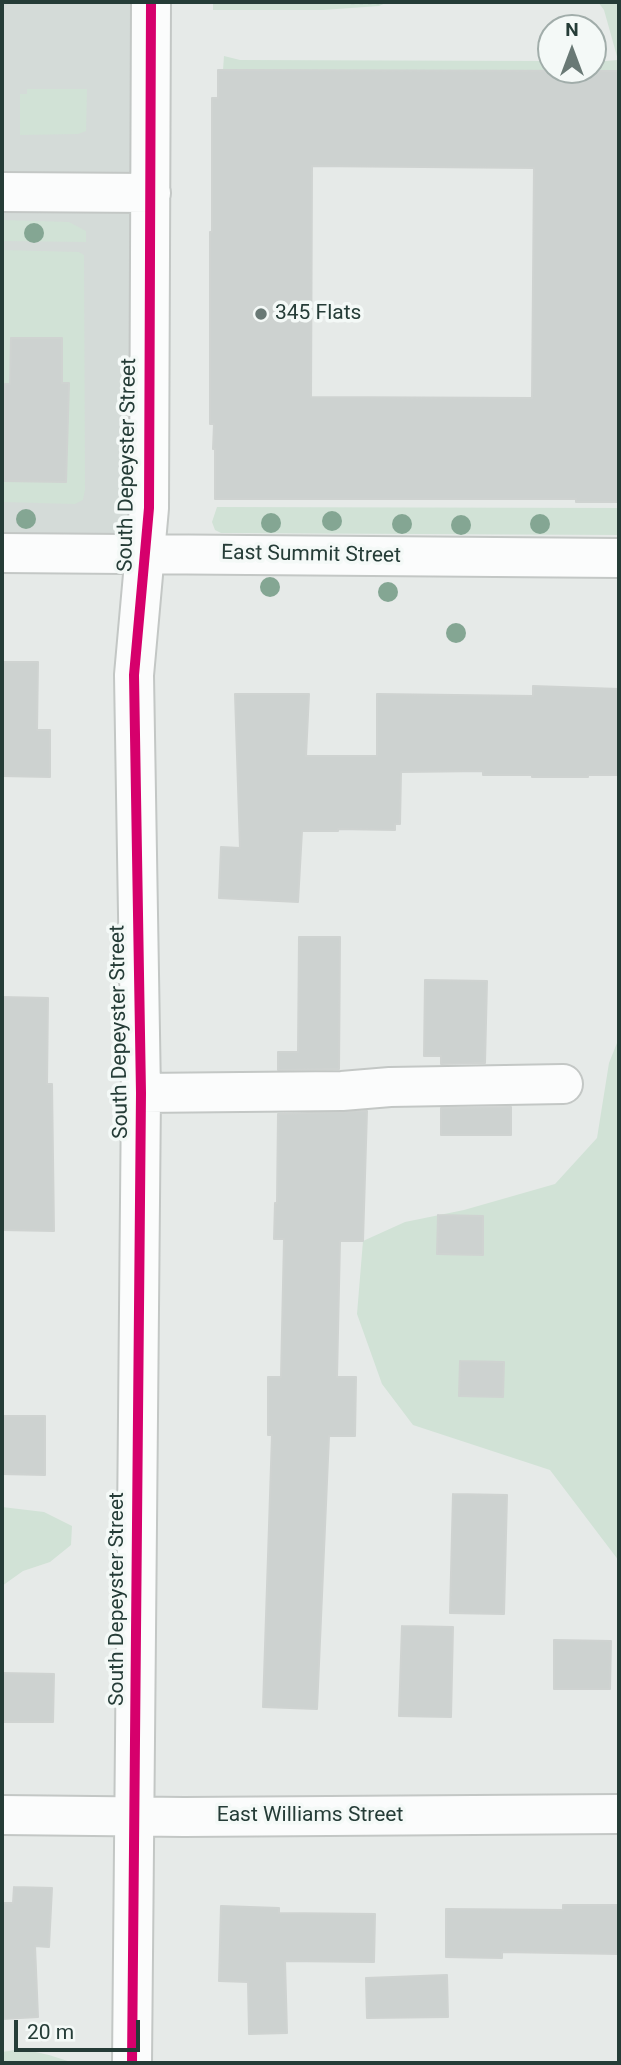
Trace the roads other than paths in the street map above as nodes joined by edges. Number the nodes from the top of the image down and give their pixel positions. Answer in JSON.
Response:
{"nodes":[{"id":1,"x":151,"y":2,"type":"edge"},
{"id":2,"x":2,"y":192,"type":"edge"},
{"id":3,"x":151,"y":193,"type":"junction"},
{"id":4,"x":2,"y":553,"type":"edge"},
{"id":5,"x":146,"y":554,"type":"junction"},
{"id":6,"x":619,"y":558,"type":"edge"},
{"id":7,"x":564,"y":1084,"type":"dead end"},
{"id":8,"x":141,"y":1093,"type":"junction"},
{"id":9,"x":619,"y":1814,"type":"edge"},
{"id":10,"x":2,"y":1815,"type":"edge"},
{"id":11,"x":135,"y":1817,"type":"junction"},
{"id":12,"x":132,"y":2063,"type":"edge"}],
"edges":[{"from":1,"to":3,"type":"street","name":"South Depeyster Street"},
{"from":2,"to":3,"type":"street"},
{"from":3,"to":5,"type":"street","name":"South Depeyster Street"},
{"from":4,"to":5,"type":"street","name":"East Summit Street"},
{"from":5,"to":6,"type":"street","name":"East Summit Street"},
{"from":5,"to":8,"type":"street","name":"South Depeyster Street"},
{"from":7,"to":8,"type":"street"},
{"from":8,"to":11,"type":"street","name":"South Depeyster Street"},
{"from":9,"to":11,"type":"street","name":"East Williams Street"},
{"from":10,"to":11,"type":"street","name":"East Williams Street"},
{"from":11,"to":12,"type":"street","name":"South Depeyster Street"}]}
